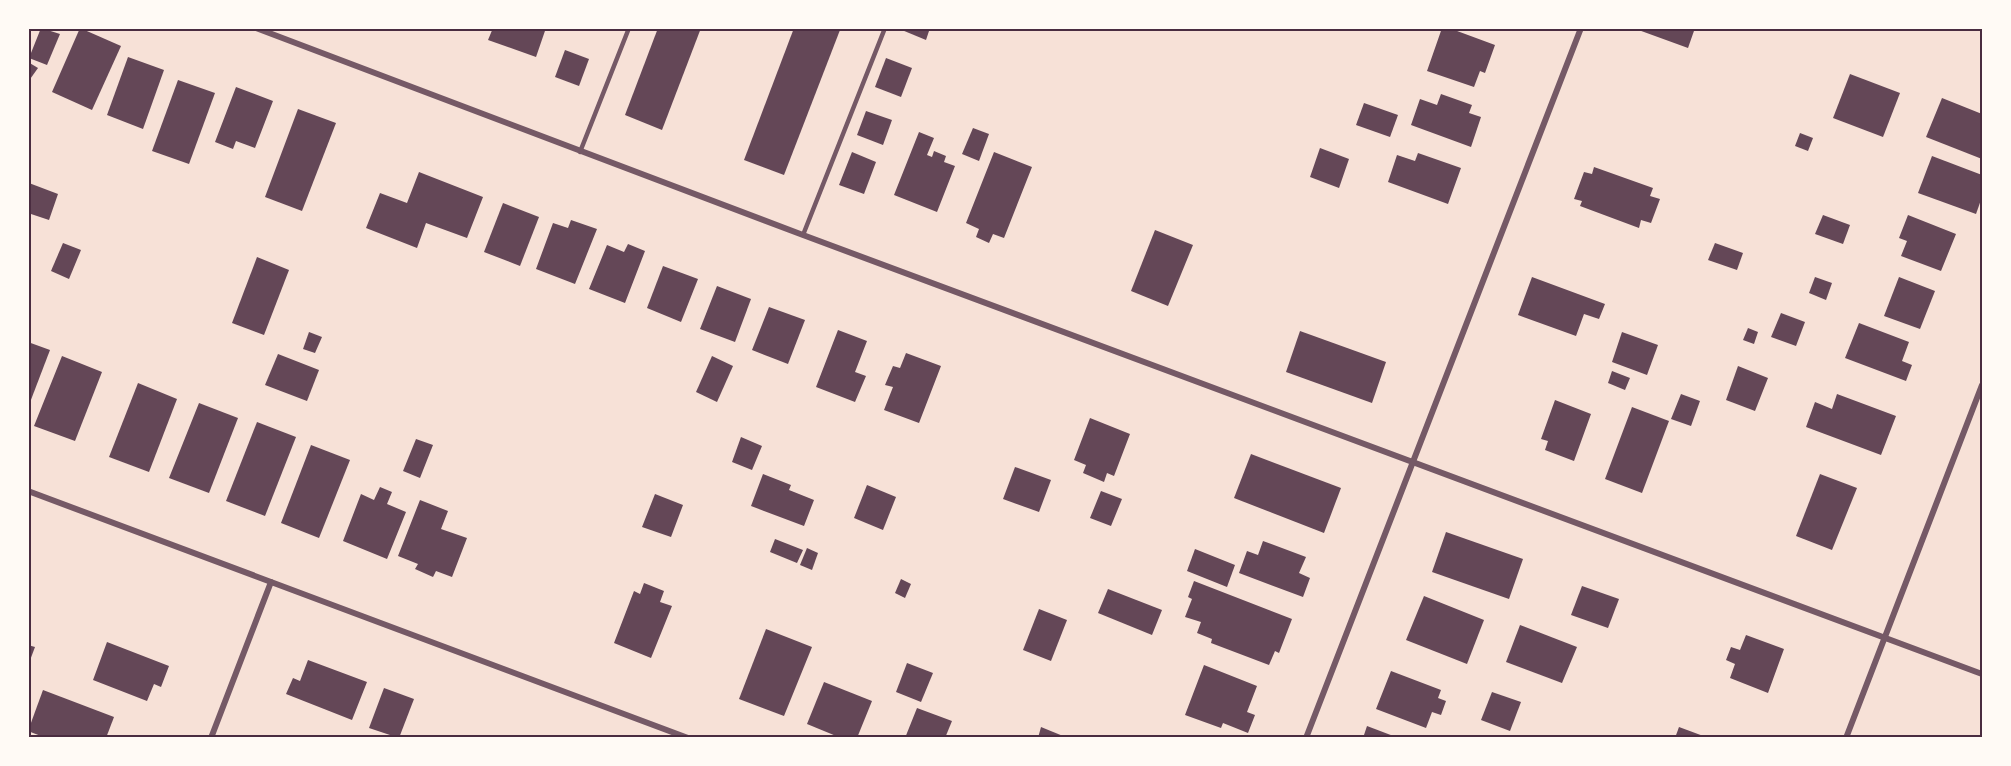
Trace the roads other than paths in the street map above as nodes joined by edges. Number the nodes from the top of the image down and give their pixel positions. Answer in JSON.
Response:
{"nodes":[{"id":1,"x":256,"y":28,"type":"edge"},
{"id":2,"x":629,"y":28,"type":"edge"},
{"id":3,"x":885,"y":28,"type":"edge"},
{"id":4,"x":1581,"y":28,"type":"edge"},
{"id":5,"x":580,"y":152,"type":"junction"},
{"id":6,"x":802,"y":236,"type":"junction"},
{"id":7,"x":1983,"y":385,"type":"edge"},
{"id":8,"x":1413,"y":463,"type":"junction"},
{"id":9,"x":28,"y":491,"type":"edge"},
{"id":10,"x":271,"y":582,"type":"junction"},
{"id":11,"x":1885,"y":638,"type":"junction"},
{"id":12,"x":1983,"y":674,"type":"edge"},
{"id":13,"x":211,"y":738,"type":"edge"},
{"id":14,"x":688,"y":738,"type":"edge"},
{"id":15,"x":1306,"y":738,"type":"edge"},
{"id":16,"x":1846,"y":738,"type":"edge"}],
"edges":[{"from":1,"to":5,"type":"street"},
{"from":2,"to":5,"type":"lane"},
{"from":3,"to":6,"type":"lane"},
{"from":4,"to":8,"type":"street"},
{"from":5,"to":6,"type":"street"},
{"from":6,"to":8,"type":"street"},
{"from":7,"to":11,"type":"street"},
{"from":8,"to":11,"type":"street"},
{"from":8,"to":15,"type":"street"},
{"from":9,"to":10,"type":"street"},
{"from":10,"to":13,"type":"street"},
{"from":10,"to":14,"type":"street"},
{"from":11,"to":12,"type":"street"},
{"from":11,"to":16,"type":"street"}]}
